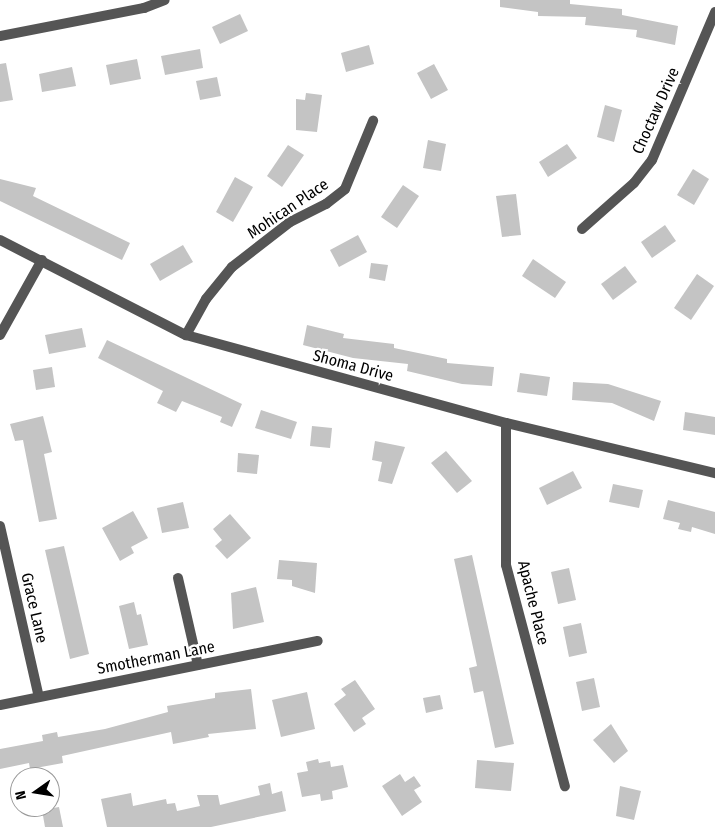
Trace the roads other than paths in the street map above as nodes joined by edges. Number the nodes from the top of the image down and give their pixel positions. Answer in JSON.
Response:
{"nodes":[{"id":1,"x":165,"y":0,"type":"edge"},
{"id":2,"x":715,"y":12,"type":"edge"},
{"id":3,"x":0,"y":36,"type":"edge"},
{"id":4,"x":373,"y":121,"type":"dead end"},
{"id":5,"x":582,"y":229,"type":"dead end"},
{"id":6,"x":0,"y":240,"type":"edge"},
{"id":7,"x":42,"y":260,"type":"junction"},
{"id":8,"x":0,"y":335,"type":"edge"},
{"id":9,"x":186,"y":335,"type":"junction"},
{"id":10,"x":506,"y":423,"type":"junction"},
{"id":11,"x":715,"y":473,"type":"edge"},
{"id":12,"x":0,"y":526,"type":"edge"},
{"id":13,"x":178,"y":578,"type":"dead end"},
{"id":14,"x":318,"y":641,"type":"dead end"},
{"id":15,"x":198,"y":665,"type":"junction"},
{"id":16,"x":39,"y":697,"type":"junction"},
{"id":17,"x":0,"y":705,"type":"edge"},
{"id":18,"x":565,"y":786,"type":"dead end"}],
"edges":[{"from":1,"to":3,"type":"street"},
{"from":2,"to":5,"type":"street","name":"Choctaw Drive"},
{"from":4,"to":9,"type":"street","name":"Mohican Place"},
{"from":6,"to":7,"type":"street","name":"Shoma Drive"},
{"from":7,"to":8,"type":"street"},
{"from":7,"to":9,"type":"street","name":"Shoma Drive"},
{"from":9,"to":10,"type":"street","name":"Shoma Drive"},
{"from":10,"to":11,"type":"street","name":"Shoma Drive"},
{"from":10,"to":18,"type":"street","name":"Apache Place"},
{"from":12,"to":16,"type":"street","name":"Grace Lane"},
{"from":13,"to":15,"type":"street"},
{"from":14,"to":15,"type":"street","name":"Smotherman Lane"},
{"from":15,"to":16,"type":"street","name":"Smotherman Lane"},
{"from":16,"to":17,"type":"street","name":"Smotherman Lane"}]}
